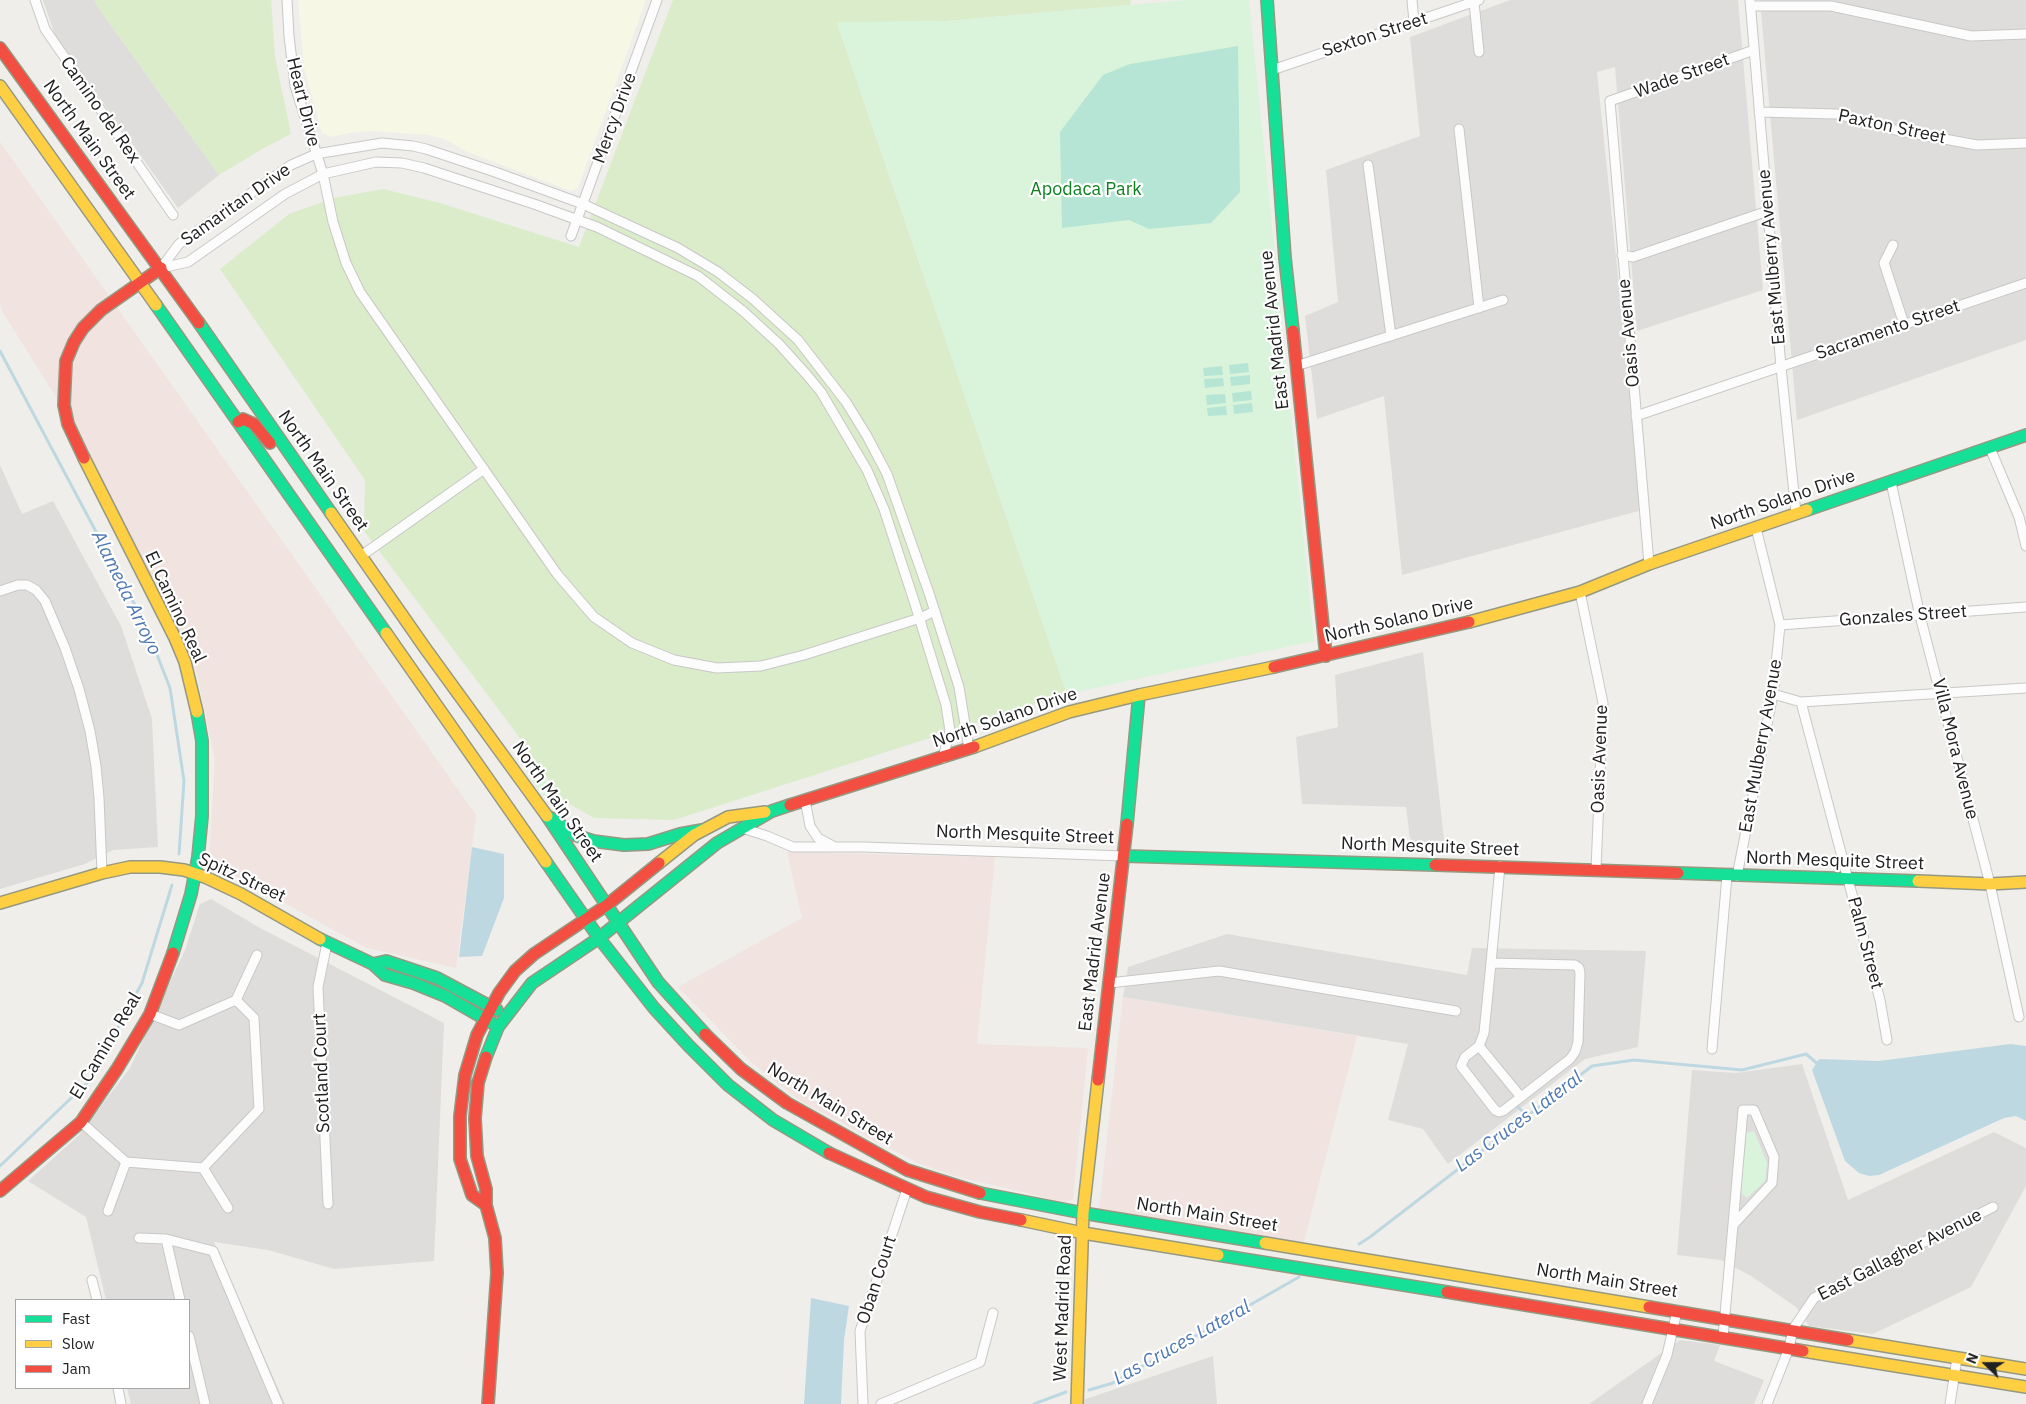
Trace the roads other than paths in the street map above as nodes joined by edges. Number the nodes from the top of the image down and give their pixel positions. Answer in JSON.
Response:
{"nodes":[{"id":1,"x":35,"y":0,"type":"edge"},
{"id":2,"x":287,"y":0,"type":"edge"},
{"id":3,"x":657,"y":0,"type":"edge"},
{"id":4,"x":1266,"y":0,"type":"edge"},
{"id":5,"x":1412,"y":0,"type":"edge"},
{"id":6,"x":1477,"y":1,"type":"edge"},
{"id":7,"x":1751,"y":3,"type":"edge"},
{"id":8,"x":1414,"y":22,"type":"junction"},
{"id":9,"x":2026,"y":34,"type":"edge"},
{"id":10,"x":0,"y":48,"type":"edge"},
{"id":11,"x":1754,"y":50,"type":"junction"},
{"id":12,"x":1478,"y":52,"type":"dead end"},
{"id":13,"x":1272,"y":70,"type":"junction"},
{"id":14,"x":0,"y":86,"type":"edge"},
{"id":15,"x":1610,"y":102,"type":"joint"},
{"id":16,"x":1759,"y":112,"type":"junction"},
{"id":17,"x":1459,"y":129,"type":"dead end"},
{"id":18,"x":2026,"y":143,"type":"edge"},
{"id":19,"x":316,"y":154,"type":"junction"},
{"id":20,"x":1368,"y":164,"type":"dead end"},
{"id":21,"x":323,"y":174,"type":"junction"},
{"id":22,"x":584,"y":204,"type":"junction"},
{"id":23,"x":1768,"y":211,"type":"junction"},
{"id":24,"x":173,"y":215,"type":"dead end"},
{"id":25,"x":578,"y":220,"type":"junction"},
{"id":26,"x":571,"y":236,"type":"dead end"},
{"id":27,"x":1893,"y":245,"type":"dead end"},
{"id":28,"x":1622,"y":255,"type":"junction"},
{"id":29,"x":161,"y":268,"type":"junction"},
{"id":30,"x":140,"y":282,"type":"junction"},
{"id":31,"x":2026,"y":283,"type":"edge"},
{"id":32,"x":737,"y":287,"type":"junction"},
{"id":33,"x":728,"y":299,"type":"junction"},
{"id":34,"x":1503,"y":300,"type":"dead end"},
{"id":35,"x":1479,"y":308,"type":"junction"},
{"id":36,"x":1904,"y":324,"type":"junction"},
{"id":37,"x":1391,"y":336,"type":"junction"},
{"id":38,"x":1296,"y":366,"type":"junction"},
{"id":39,"x":1781,"y":367,"type":"junction"},
{"id":40,"x":846,"y":402,"type":"junction"},
{"id":41,"x":832,"y":410,"type":"junction"},
{"id":42,"x":1636,"y":416,"type":"junction"},
{"id":43,"x":238,"y":422,"type":"junction"},
{"id":44,"x":2026,"y":435,"type":"edge"},
{"id":45,"x":1990,"y":448,"type":"junction"},
{"id":46,"x":484,"y":469,"type":"junction"},
{"id":47,"x":304,"y":474,"type":"junction"},
{"id":48,"x":1891,"y":482,"type":"junction"},
{"id":49,"x":1796,"y":513,"type":"junction"},
{"id":50,"x":2022,"y":516,"type":"edge"},
{"id":51,"x":1756,"y":528,"type":"junction"},
{"id":52,"x":2026,"y":546,"type":"edge"},
{"id":53,"x":361,"y":556,"type":"junction"},
{"id":54,"x":1649,"y":564,"type":"junction"},
{"id":55,"x":0,"y":591,"type":"edge"},
{"id":56,"x":1580,"y":592,"type":"junction"},
{"id":57,"x":2026,"y":607,"type":"edge"},
{"id":58,"x":935,"y":611,"type":"junction"},
{"id":59,"x":1920,"y":616,"type":"junction"},
{"id":60,"x":920,"y":618,"type":"junction"},
{"id":61,"x":1780,"y":625,"type":"junction"},
{"id":62,"x":1326,"y":656,"type":"junction"},
{"id":63,"x":2026,"y":688,"type":"edge"},
{"id":64,"x":1773,"y":694,"type":"junction"},
{"id":65,"x":1941,"y":694,"type":"junction"},
{"id":66,"x":1139,"y":695,"type":"junction"},
{"id":67,"x":1801,"y":702,"type":"junction"},
{"id":68,"x":969,"y":749,"type":"junction"},
{"id":69,"x":943,"y":758,"type":"junction"},
{"id":70,"x":805,"y":800,"type":"junction"},
{"id":71,"x":772,"y":811,"type":"junction"},
{"id":72,"x":545,"y":814,"type":"junction"},
{"id":73,"x":742,"y":828,"type":"junction"},
{"id":74,"x":702,"y":830,"type":"junction"},
{"id":75,"x":833,"y":846,"type":"junction"},
{"id":76,"x":1124,"y":856,"type":"junction"},
{"id":77,"x":1500,"y":866,"type":"junction"},
{"id":78,"x":1596,"y":869,"type":"junction"},
{"id":79,"x":102,"y":873,"type":"junction"},
{"id":80,"x":195,"y":874,"type":"junction"},
{"id":81,"x":1732,"y":876,"type":"junction"},
{"id":82,"x":1847,"y":878,"type":"junction"},
{"id":83,"x":2026,"y":882,"type":"edge"},
{"id":84,"x":1990,"y":884,"type":"junction"},
{"id":85,"x":0,"y":903,"type":"edge"},
{"id":86,"x":607,"y":905,"type":"junction"},
{"id":87,"x":587,"y":919,"type":"junction"},
{"id":88,"x":618,"y":922,"type":"junction"},
{"id":89,"x":600,"y":938,"type":"junction"},
{"id":90,"x":327,"y":943,"type":"junction"},
{"id":91,"x":257,"y":956,"type":"dead end"},
{"id":92,"x":1491,"y":963,"type":"junction"},
{"id":93,"x":373,"y":964,"type":"junction"},
{"id":94,"x":1109,"y":983,"type":"junction"},
{"id":95,"x":236,"y":1000,"type":"junction"},
{"id":96,"x":492,"y":1007,"type":"junction"},
{"id":97,"x":1456,"y":1011,"type":"dead end"},
{"id":98,"x":150,"y":1014,"type":"junction"},
{"id":99,"x":507,"y":1014,"type":"junction"},
{"id":100,"x":2019,"y":1017,"type":"dead end"},
{"id":101,"x":485,"y":1020,"type":"junction"},
{"id":102,"x":498,"y":1027,"type":"junction"},
{"id":103,"x":1887,"y":1040,"type":"dead end"},
{"id":104,"x":1479,"y":1046,"type":"junction"},
{"id":105,"x":1712,"y":1050,"type":"dead end"},
{"id":106,"x":1521,"y":1097,"type":"junction"},
{"id":107,"x":81,"y":1122,"type":"junction"},
{"id":108,"x":126,"y":1162,"type":"junction"},
{"id":109,"x":202,"y":1168,"type":"junction"},
{"id":110,"x":907,"y":1170,"type":"junction"},
{"id":111,"x":907,"y":1189,"type":"junction"},
{"id":112,"x":0,"y":1191,"type":"edge"},
{"id":113,"x":328,"y":1204,"type":"dead end"},
{"id":114,"x":486,"y":1205,"type":"junction"},
{"id":115,"x":1993,"y":1207,"type":"dead end"},
{"id":116,"x":228,"y":1208,"type":"dead end"},
{"id":117,"x":108,"y":1211,"type":"dead end"},
{"id":118,"x":1082,"y":1213,"type":"junction"},
{"id":119,"x":1733,"y":1225,"type":"junction"},
{"id":120,"x":1084,"y":1233,"type":"junction"},
{"id":121,"x":139,"y":1238,"type":"dead end"},
{"id":122,"x":166,"y":1239,"type":"junction"},
{"id":123,"x":1250,"y":1240,"type":"junction"},
{"id":124,"x":1246,"y":1259,"type":"junction"},
{"id":125,"x":92,"y":1280,"type":"dead end"},
{"id":126,"x":97,"y":1299,"type":"edge"},
{"id":127,"x":180,"y":1299,"type":"edge"},
{"id":128,"x":1677,"y":1311,"type":"junction"},
{"id":129,"x":993,"y":1313,"type":"dead end"},
{"id":130,"x":1726,"y":1318,"type":"junction"},
{"id":131,"x":1674,"y":1329,"type":"junction"},
{"id":132,"x":1793,"y":1329,"type":"junction"},
{"id":133,"x":1723,"y":1337,"type":"junction"},
{"id":134,"x":190,"y":1340,"type":"edge"},
{"id":135,"x":1789,"y":1348,"type":"junction"},
{"id":136,"x":1957,"y":1358,"type":"junction"},
{"id":137,"x":2026,"y":1369,"type":"edge"},
{"id":138,"x":1954,"y":1376,"type":"junction"},
{"id":139,"x":2026,"y":1387,"type":"edge"},
{"id":140,"x":118,"y":1389,"type":"edge"},
{"id":141,"x":121,"y":1404,"type":"edge"},
{"id":142,"x":205,"y":1404,"type":"edge"},
{"id":143,"x":278,"y":1404,"type":"edge"},
{"id":144,"x":488,"y":1404,"type":"edge"},
{"id":145,"x":863,"y":1404,"type":"edge"},
{"id":146,"x":881,"y":1404,"type":"edge"},
{"id":147,"x":1077,"y":1404,"type":"edge"},
{"id":148,"x":1647,"y":1404,"type":"edge"},
{"id":149,"x":1766,"y":1404,"type":"edge"},
{"id":150,"x":1950,"y":1404,"type":"edge"}],
"edges":[{"from":1,"to":24,"type":"street","name":"Camino del Rex"},
{"from":2,"to":19,"type":"street","name":"Heart Drive"},
{"from":3,"to":22,"type":"street","name":"Mercy Drive"},
{"from":4,"to":13,"type":"main road","name":"East Madrid Avenue"},
{"from":5,"to":8,"type":"street"},
{"from":6,"to":8,"type":"street","name":"Sexton Street"},
{"from":6,"to":12,"type":"street"},
{"from":7,"to":9,"type":"street"},
{"from":7,"to":11,"type":"street","name":"East Mulberry Avenue"},
{"from":8,"to":13,"type":"street","name":"Sexton Street"},
{"from":10,"to":29,"type":"main road","name":"North Main Street"},
{"from":11,"to":15,"type":"street","name":"Wade Street"},
{"from":11,"to":16,"type":"street","name":"East Mulberry Avenue"},
{"from":13,"to":38,"type":"main road","name":"East Madrid Avenue"},
{"from":14,"to":30,"type":"main road","name":"North Main Street"},
{"from":15,"to":28,"type":"street","name":"Oasis Avenue"},
{"from":16,"to":18,"type":"street","name":"Paxton Street"},
{"from":16,"to":23,"type":"street","name":"East Mulberry Avenue"},
{"from":17,"to":35,"type":"street"},
{"from":19,"to":21,"type":"street","name":"Heart Drive"},
{"from":19,"to":22,"type":"street","name":"Samaritan Drive"},
{"from":19,"to":29,"type":"street","name":"Samaritan Drive"},
{"from":20,"to":37,"type":"street"},
{"from":21,"to":25,"type":"street","name":"Samaritan Drive"},
{"from":21,"to":29,"type":"street","name":"Samaritan Drive"},
{"from":21,"to":46,"type":"street","name":"Heart Drive"},
{"from":22,"to":25,"type":"street","name":"Mercy Drive"},
{"from":22,"to":32,"type":"street","name":"Samaritan Drive"},
{"from":23,"to":28,"type":"street"},
{"from":23,"to":39,"type":"street","name":"East Mulberry Avenue"},
{"from":25,"to":26,"type":"street","name":"Mercy Drive"},
{"from":25,"to":33,"type":"street","name":"Samaritan Drive"},
{"from":27,"to":36,"type":"street"},
{"from":28,"to":42,"type":"street","name":"Oasis Avenue"},
{"from":29,"to":30,"type":"main road","name":"El Camino Real"},
{"from":29,"to":47,"type":"main road","name":"North Main Street"},
{"from":30,"to":43,"type":"main road","name":"North Main Street"},
{"from":30,"to":80,"type":"main road","name":"El Camino Real"},
{"from":31,"to":36,"type":"street","name":"Sacramento Street"},
{"from":32,"to":33,"type":"street"},
{"from":32,"to":40,"type":"street","name":"Samaritan Drive"},
{"from":33,"to":41,"type":"street","name":"Samaritan Drive"},
{"from":34,"to":35,"type":"street"},
{"from":35,"to":37,"type":"street"},
{"from":36,"to":39,"type":"street","name":"Sacramento Street"},
{"from":37,"to":38,"type":"street"},
{"from":38,"to":62,"type":"main road","name":"East Madrid Avenue"},
{"from":39,"to":42,"type":"street","name":"Sacramento Street"},
{"from":39,"to":49,"type":"street","name":"East Mulberry Avenue"},
{"from":40,"to":41,"type":"street"},
{"from":40,"to":58,"type":"street","name":"Samaritan Drive"},
{"from":41,"to":60,"type":"street","name":"Samaritan Drive"},
{"from":42,"to":54,"type":"street","name":"Oasis Avenue"},
{"from":43,"to":47,"type":"main road"},
{"from":43,"to":87,"type":"main road","name":"North Main Street"},
{"from":44,"to":45,"type":"main road","name":"North Solano Drive"},
{"from":45,"to":48,"type":"main road","name":"North Solano Drive"},
{"from":45,"to":50,"type":"street"},
{"from":46,"to":53,"type":"street"},
{"from":46,"to":60,"type":"street","name":"Heart Drive"},
{"from":47,"to":53,"type":"main road","name":"North Main Street"},
{"from":48,"to":49,"type":"main road","name":"North Solano Drive"},
{"from":48,"to":59,"type":"street","name":"Villa Mora Avenue"},
{"from":49,"to":51,"type":"main road","name":"North Solano Drive"},
{"from":50,"to":52,"type":"street"},
{"from":51,"to":54,"type":"main road","name":"North Solano Drive"},
{"from":51,"to":61,"type":"street","name":"East Mulberry Avenue"},
{"from":53,"to":72,"type":"main road","name":"North Main Street"},
{"from":54,"to":56,"type":"main road","name":"North Solano Drive"},
{"from":55,"to":79,"type":"street"},
{"from":56,"to":62,"type":"main road","name":"North Solano Drive"},
{"from":56,"to":78,"type":"street","name":"Oasis Avenue"},
{"from":57,"to":59,"type":"street","name":"Gonzales Street"},
{"from":58,"to":60,"type":"street","name":"Heart Drive"},
{"from":58,"to":68,"type":"street","name":"Samaritan Drive"},
{"from":59,"to":61,"type":"street","name":"Gonzales Street"},
{"from":59,"to":65,"type":"street","name":"Villa Mora Avenue"},
{"from":60,"to":69,"type":"street","name":"Samaritan Drive"},
{"from":61,"to":64,"type":"street","name":"East Mulberry Avenue"},
{"from":62,"to":66,"type":"main road","name":"North Solano Drive"},
{"from":63,"to":65,"type":"street"},
{"from":64,"to":67,"type":"street"},
{"from":64,"to":81,"type":"street","name":"East Mulberry Avenue"},
{"from":65,"to":67,"type":"street"},
{"from":65,"to":84,"type":"street","name":"Villa Mora Avenue"},
{"from":66,"to":68,"type":"main road","name":"North Solano Drive"},
{"from":66,"to":76,"type":"main road","name":"East Madrid Avenue"},
{"from":67,"to":82,"type":"street","name":"Palm Street"},
{"from":68,"to":69,"type":"main road","name":"North Solano Drive"},
{"from":69,"to":70,"type":"main road","name":"North Solano Drive"},
{"from":70,"to":71,"type":"main road","name":"North Solano Drive"},
{"from":70,"to":75,"type":"street"},
{"from":71,"to":73,"type":"main road","name":"North Solano Drive"},
{"from":71,"to":74,"type":"main road","name":"North Solano Drive"},
{"from":72,"to":74,"type":"main road"},
{"from":72,"to":86,"type":"main road","name":"North Main Street"},
{"from":73,"to":75,"type":"street","name":"North Mesquite Street"},
{"from":73,"to":88,"type":"main road","name":"North Solano Drive"},
{"from":74,"to":86,"type":"main road","name":"North Solano Drive"},
{"from":75,"to":76,"type":"street","name":"North Mesquite Street"},
{"from":76,"to":77,"type":"main road","name":"North Mesquite Street"},
{"from":76,"to":94,"type":"main road","name":"East Madrid Avenue"},
{"from":77,"to":78,"type":"main road","name":"North Mesquite Street"},
{"from":77,"to":92,"type":"street"},
{"from":78,"to":81,"type":"main road","name":"North Mesquite Street"},
{"from":79,"to":80,"type":"main road","name":"Spitz Street"},
{"from":79,"to":85,"type":"main road","name":"Spitz Street"},
{"from":80,"to":90,"type":"main road","name":"Spitz Street"},
{"from":80,"to":98,"type":"main road","name":"El Camino Real"},
{"from":81,"to":82,"type":"main road","name":"North Mesquite Street"},
{"from":81,"to":105,"type":"street","name":"East Mulberry Avenue"},
{"from":82,"to":84,"type":"main road","name":"North Mesquite Street"},
{"from":82,"to":103,"type":"street","name":"Palm Street"},
{"from":83,"to":84,"type":"main road","name":"North Mesquite Street"},
{"from":84,"to":100,"type":"street","name":"Villa Mora Avenue"},
{"from":86,"to":87,"type":"main road","name":"North Solano Drive"},
{"from":86,"to":88,"type":"main road","name":"North Main Street"},
{"from":87,"to":89,"type":"main road","name":"North Main Street"},
{"from":87,"to":96,"type":"main road","name":"North Solano Drive"},
{"from":88,"to":89,"type":"main road","name":"North Solano Drive"},
{"from":88,"to":110,"type":"main road","name":"North Main Street"},
{"from":89,"to":99,"type":"main road","name":"North Solano Drive"},
{"from":89,"to":111,"type":"main road","name":"North Main Street"},
{"from":90,"to":93,"type":"main road","name":"Spitz Street"},
{"from":90,"to":113,"type":"street","name":"Scotland Court"},
{"from":91,"to":95,"type":"street"},
{"from":92,"to":104,"type":"street"},
{"from":92,"to":106,"type":"street"},
{"from":93,"to":96,"type":"main road","name":"Spitz Street"},
{"from":93,"to":101,"type":"main road","name":"Spitz Street"},
{"from":94,"to":97,"type":"street"},
{"from":94,"to":118,"type":"main road","name":"East Madrid Avenue"},
{"from":95,"to":98,"type":"street"},
{"from":95,"to":109,"type":"street"},
{"from":96,"to":99,"type":"main road","name":"Spitz Street"},
{"from":96,"to":101,"type":"main road","name":"North Solano Drive"},
{"from":98,"to":107,"type":"main road","name":"El Camino Real"},
{"from":99,"to":102,"type":"main road","name":"North Solano Drive"},
{"from":101,"to":102,"type":"main road","name":"Spitz Street"},
{"from":101,"to":114,"type":"main road","name":"North Solano Drive"},
{"from":102,"to":114,"type":"main road","name":"North Solano Drive"},
{"from":104,"to":106,"type":"street"},
{"from":104,"to":106,"type":"street"},
{"from":107,"to":108,"type":"street"},
{"from":107,"to":112,"type":"main road","name":"El Camino Real"},
{"from":108,"to":109,"type":"street"},
{"from":108,"to":117,"type":"street"},
{"from":109,"to":116,"type":"street"},
{"from":110,"to":111,"type":"main road"},
{"from":110,"to":118,"type":"main road","name":"North Main Street"},
{"from":111,"to":120,"type":"main road","name":"North Main Street"},
{"from":111,"to":145,"type":"street","name":"Oban Court"},
{"from":114,"to":144,"type":"main road","name":"North Solano Drive"},
{"from":115,"to":132,"type":"street","name":"East Gallagher Avenue"},
{"from":118,"to":120,"type":"main road","name":"West Madrid Road"},
{"from":118,"to":123,"type":"main road","name":"North Main Street"},
{"from":119,"to":119,"type":"street"},
{"from":119,"to":130,"type":"street"},
{"from":120,"to":124,"type":"main road","name":"North Main Street"},
{"from":120,"to":147,"type":"main road","name":"West Madrid Road"},
{"from":121,"to":122,"type":"street"},
{"from":122,"to":127,"type":"street"},
{"from":122,"to":143,"type":"street"},
{"from":123,"to":124,"type":"main road"},
{"from":123,"to":128,"type":"main road","name":"North Main Street"},
{"from":124,"to":131,"type":"main road","name":"North Main Street"},
{"from":125,"to":126,"type":"street"},
{"from":128,"to":130,"type":"main road","name":"North Main Street"},
{"from":128,"to":131,"type":"street"},
{"from":129,"to":146,"type":"street"},
{"from":130,"to":132,"type":"main road","name":"North Main Street"},
{"from":130,"to":133,"type":"street"},
{"from":131,"to":133,"type":"main road","name":"North Main Street"},
{"from":131,"to":148,"type":"street"},
{"from":132,"to":135,"type":"street"},
{"from":132,"to":136,"type":"main road","name":"North Main Street"},
{"from":133,"to":135,"type":"main road","name":"North Main Street"},
{"from":134,"to":142,"type":"street"},
{"from":135,"to":138,"type":"main road","name":"North Main Street"},
{"from":135,"to":149,"type":"street"},
{"from":136,"to":137,"type":"main road","name":"North Main Street"},
{"from":136,"to":138,"type":"street"},
{"from":138,"to":139,"type":"main road","name":"North Main Street"},
{"from":138,"to":150,"type":"street"},
{"from":140,"to":141,"type":"street"}]}
